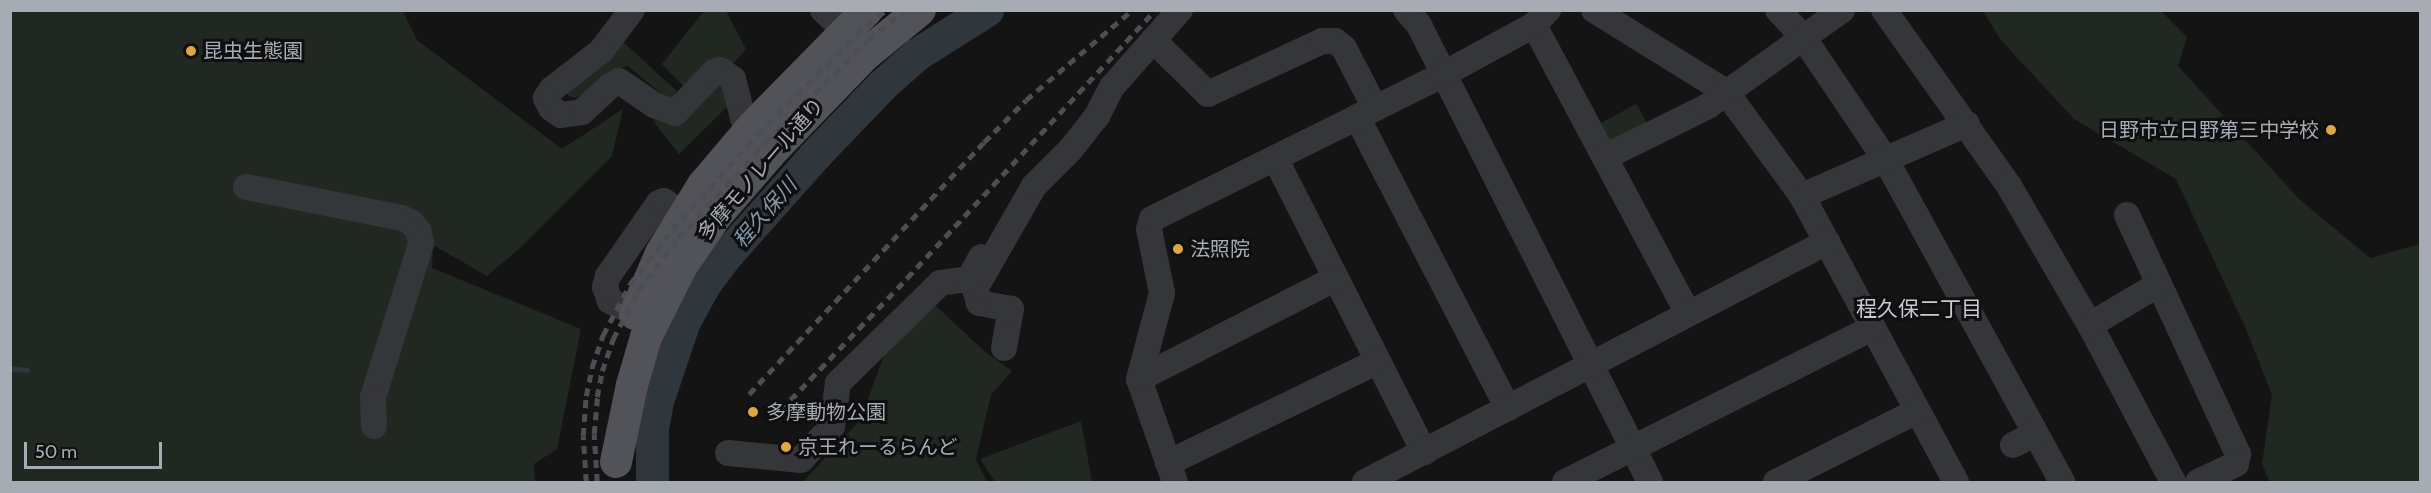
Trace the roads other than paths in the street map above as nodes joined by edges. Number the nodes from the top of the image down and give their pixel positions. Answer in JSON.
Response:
{"nodes":[{"id":1,"x":632,"y":10,"type":"edge"},
{"id":2,"x":920,"y":10,"type":"edge"},
{"id":3,"x":1180,"y":10,"type":"edge"},
{"id":4,"x":1406,"y":10,"type":"edge"},
{"id":5,"x":1593,"y":10,"type":"edge"},
{"id":6,"x":1778,"y":10,"type":"edge"},
{"id":7,"x":1842,"y":10,"type":"edge"},
{"id":8,"x":1884,"y":10,"type":"edge"},
{"id":9,"x":845,"y":17,"type":"edge"},
{"id":10,"x":1541,"y":18,"type":"edge"},
{"id":11,"x":1803,"y":37,"type":"junction"},
{"id":12,"x":1153,"y":40,"type":"junction"},
{"id":13,"x":1444,"y":74,"type":"junction"},
{"id":14,"x":1726,"y":92,"type":"junction"},
{"id":15,"x":1366,"y":113,"type":"junction"},
{"id":16,"x":1966,"y":124,"type":"junction"},
{"id":17,"x":753,"y":126,"type":"junction"},
{"id":18,"x":1605,"y":157,"type":"junction"},
{"id":19,"x":1275,"y":158,"type":"junction"},
{"id":20,"x":1886,"y":160,"type":"junction"},
{"id":21,"x":246,"y":187,"type":"dead end"},
{"id":22,"x":1802,"y":196,"type":"junction"},
{"id":23,"x":2127,"y":215,"type":"dead end"},
{"id":24,"x":1017,"y":217,"type":"junction"},
{"id":25,"x":694,"y":223,"type":"junction"},
{"id":26,"x":1827,"y":242,"type":"junction"},
{"id":27,"x":1336,"y":278,"type":"junction"},
{"id":28,"x":2159,"y":284,"type":"junction"},
{"id":29,"x":1688,"y":314,"type":"junction"},
{"id":30,"x":643,"y":317,"type":"junction"},
{"id":31,"x":2090,"y":325,"type":"junction"},
{"id":32,"x":1873,"y":328,"type":"junction"},
{"id":33,"x":1004,"y":348,"type":"dead end"},
{"id":34,"x":1378,"y":361,"type":"junction"},
{"id":35,"x":1590,"y":365,"type":"junction"},
{"id":36,"x":1139,"y":379,"type":"junction"},
{"id":37,"x":1508,"y":408,"type":"junction"},
{"id":38,"x":1917,"y":411,"type":"junction"},
{"id":39,"x":374,"y":426,"type":"dead end"},
{"id":40,"x":1633,"y":449,"type":"junction"},
{"id":41,"x":1424,"y":452,"type":"junction"},
{"id":42,"x":728,"y":453,"type":"dead end"},
{"id":43,"x":617,"y":472,"type":"edge"},
{"id":44,"x":1172,"y":473,"type":"edge"},
{"id":45,"x":1365,"y":483,"type":"edge"},
{"id":46,"x":1565,"y":483,"type":"edge"},
{"id":47,"x":1650,"y":483,"type":"edge"},
{"id":48,"x":1776,"y":483,"type":"edge"},
{"id":49,"x":1956,"y":483,"type":"edge"},
{"id":50,"x":2062,"y":483,"type":"edge"},
{"id":51,"x":2173,"y":483,"type":"edge"},
{"id":52,"x":2198,"y":483,"type":"edge"}],
"edges":[{"from":1,"to":17,"type":"street"},
{"from":2,"to":25,"type":"main road","name":"多摩モノレール通り"},
{"from":3,"to":12,"type":"street"},
{"from":4,"to":13,"type":"street"},
{"from":5,"to":14,"type":"street"},
{"from":6,"to":11,"type":"street"},
{"from":7,"to":11,"type":"street"},
{"from":8,"to":16,"type":"street"},
{"from":9,"to":17,"type":"main road","name":"多摩モノレール通り"},
{"from":10,"to":13,"type":"street"},
{"from":10,"to":18,"type":"street"},
{"from":11,"to":14,"type":"street"},
{"from":11,"to":20,"type":"street"},
{"from":12,"to":15,"type":"street"},
{"from":12,"to":24,"type":"street"},
{"from":13,"to":15,"type":"street"},
{"from":13,"to":35,"type":"street"},
{"from":14,"to":18,"type":"street"},
{"from":14,"to":22,"type":"street"},
{"from":15,"to":19,"type":"street"},
{"from":15,"to":37,"type":"street"},
{"from":16,"to":20,"type":"street"},
{"from":16,"to":31,"type":"street"},
{"from":17,"to":25,"type":"main road","name":"多摩モノレール通り"},
{"from":18,"to":29,"type":"street"},
{"from":19,"to":27,"type":"street"},
{"from":19,"to":36,"type":"street"},
{"from":20,"to":22,"type":"street"},
{"from":20,"to":50,"type":"street"},
{"from":21,"to":39,"type":"street"},
{"from":22,"to":26,"type":"street"},
{"from":23,"to":28,"type":"street"},
{"from":24,"to":33,"type":"street"},
{"from":24,"to":42,"type":"street"},
{"from":25,"to":30,"type":"main road","name":"多摩モノレール通り"},
{"from":25,"to":30,"type":"street"},
{"from":26,"to":29,"type":"street"},
{"from":26,"to":32,"type":"street"},
{"from":27,"to":34,"type":"street"},
{"from":27,"to":36,"type":"street"},
{"from":28,"to":31,"type":"street"},
{"from":28,"to":52,"type":"street"},
{"from":29,"to":35,"type":"street"},
{"from":30,"to":43,"type":"main road","name":"多摩モノレール通り"},
{"from":31,"to":51,"type":"street"},
{"from":32,"to":38,"type":"street"},
{"from":32,"to":40,"type":"street"},
{"from":34,"to":41,"type":"street"},
{"from":34,"to":44,"type":"street"},
{"from":35,"to":37,"type":"street"},
{"from":35,"to":40,"type":"street"},
{"from":36,"to":44,"type":"street"},
{"from":37,"to":41,"type":"street"},
{"from":38,"to":48,"type":"street"},
{"from":38,"to":49,"type":"street"},
{"from":40,"to":46,"type":"street"},
{"from":40,"to":47,"type":"street"},
{"from":41,"to":45,"type":"street"}]}
